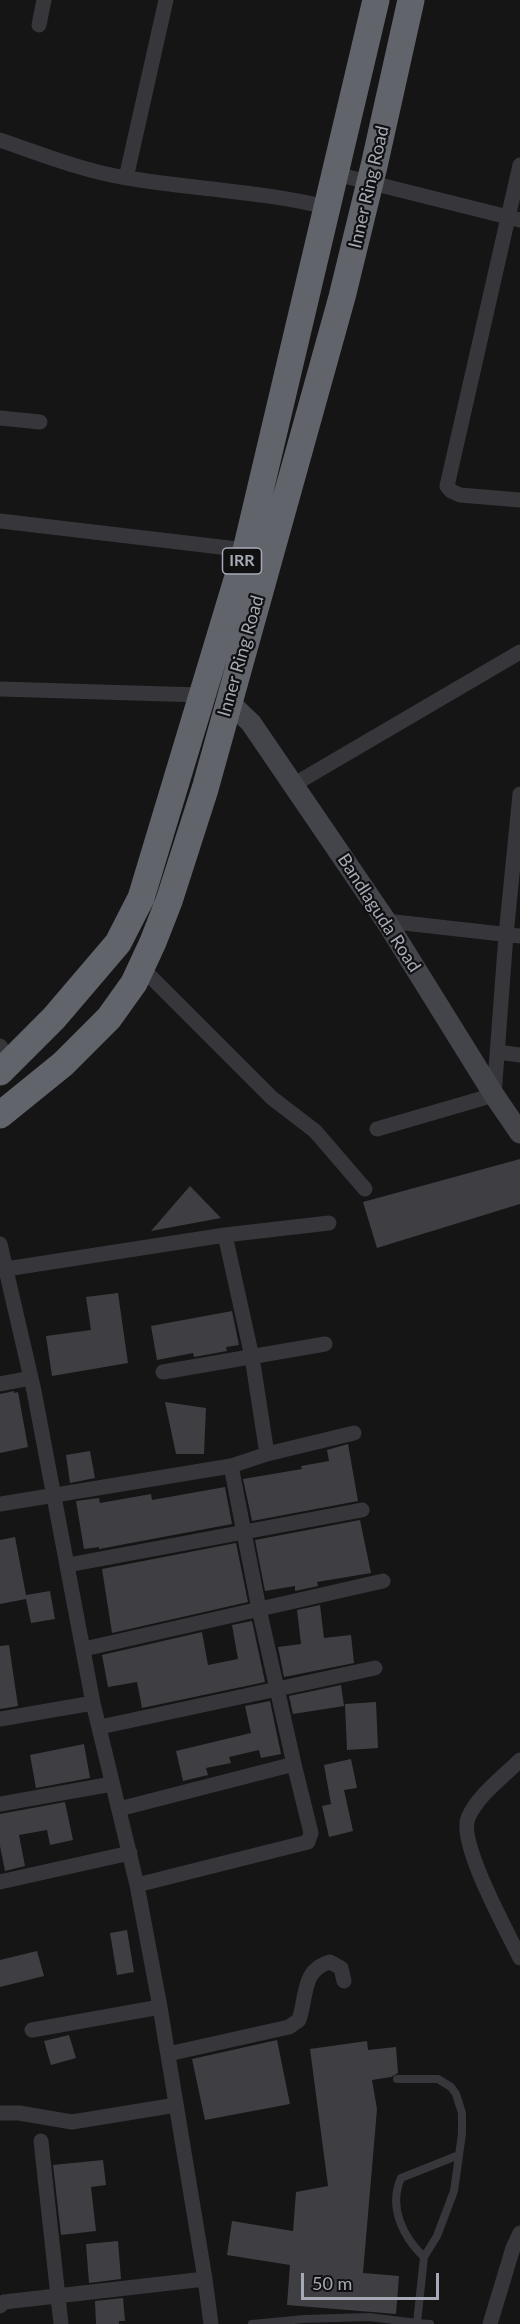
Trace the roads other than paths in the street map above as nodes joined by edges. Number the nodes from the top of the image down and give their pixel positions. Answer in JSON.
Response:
{"nodes":[{"id":1,"x":44,"y":0,"type":"edge"},
{"id":2,"x":166,"y":0,"type":"edge"},
{"id":3,"x":376,"y":0,"type":"edge"},
{"id":4,"x":411,"y":0,"type":"edge"},
{"id":5,"x":39,"y":25,"type":"dead end"},
{"id":6,"x":0,"y":140,"type":"edge"},
{"id":7,"x":520,"y":165,"type":"edge"},
{"id":8,"x":336,"y":174,"type":"junction"},
{"id":9,"x":126,"y":178,"type":"junction"},
{"id":10,"x":370,"y":182,"type":"junction"},
{"id":11,"x":326,"y":207,"type":"junction"},
{"id":12,"x":514,"y":219,"type":"edge"},
{"id":13,"x":0,"y":418,"type":"edge"},
{"id":14,"x":40,"y":422,"type":"dead end"},
{"id":15,"x":520,"y":500,"type":"edge"},
{"id":16,"x":0,"y":521,"type":"edge"},
{"id":17,"x":246,"y":550,"type":"junction"},
{"id":18,"x":520,"y":652,"type":"edge"},
{"id":19,"x":0,"y":689,"type":"edge"},
{"id":20,"x":201,"y":695,"type":"junction"},
{"id":21,"x":228,"y":701,"type":"junction"},
{"id":22,"x":293,"y":785,"type":"junction"},
{"id":23,"x":520,"y":794,"type":"edge"},
{"id":24,"x":386,"y":921,"type":"junction"},
{"id":25,"x":513,"y":936,"type":"edge"},
{"id":26,"x":141,"y":967,"type":"junction"},
{"id":27,"x":498,"y":1052,"type":"junction"},
{"id":28,"x":520,"y":1054,"type":"edge"},
{"id":29,"x":4,"y":1060,"type":"edge"},
{"id":30,"x":494,"y":1095,"type":"junction"},
{"id":31,"x":0,"y":1115,"type":"edge"},
{"id":32,"x":377,"y":1129,"type":"dead end"},
{"id":33,"x":520,"y":1133,"type":"edge"},
{"id":34,"x":365,"y":1189,"type":"dead end"},
{"id":35,"x":329,"y":1223,"type":"dead end"},
{"id":36,"x":225,"y":1235,"type":"junction"},
{"id":37,"x":0,"y":1244,"type":"edge"},
{"id":38,"x":6,"y":1269,"type":"junction"},
{"id":39,"x":325,"y":1344,"type":"dead end"},
{"id":40,"x":252,"y":1357,"type":"junction"},
{"id":41,"x":163,"y":1372,"type":"dead end"},
{"id":42,"x":31,"y":1378,"type":"junction"},
{"id":43,"x":0,"y":1384,"type":"edge"},
{"id":44,"x":354,"y":1433,"type":"dead end"},
{"id":45,"x":267,"y":1454,"type":"junction"},
{"id":46,"x":231,"y":1466,"type":"junction"},
{"id":47,"x":55,"y":1496,"type":"junction"},
{"id":48,"x":0,"y":1504,"type":"edge"},
{"id":49,"x":362,"y":1510,"type":"dead end"},
{"id":50,"x":245,"y":1532,"type":"junction"},
{"id":51,"x":68,"y":1565,"type":"junction"},
{"id":52,"x":383,"y":1581,"type":"dead end"},
{"id":53,"x":259,"y":1609,"type":"junction"},
{"id":54,"x":84,"y":1649,"type":"junction"},
{"id":55,"x":375,"y":1668,"type":"dead end"},
{"id":56,"x":278,"y":1689,"type":"junction"},
{"id":57,"x":93,"y":1703,"type":"junction"},
{"id":58,"x":0,"y":1719,"type":"edge"},
{"id":59,"x":100,"y":1727,"type":"junction"},
{"id":60,"x":520,"y":1760,"type":"edge"},
{"id":61,"x":294,"y":1764,"type":"junction"},
{"id":62,"x":112,"y":1784,"type":"junction"},
{"id":63,"x":0,"y":1804,"type":"edge"},
{"id":64,"x":119,"y":1809,"type":"junction"},
{"id":65,"x":130,"y":1853,"type":"junction"},
{"id":66,"x":0,"y":1882,"type":"edge"},
{"id":67,"x":137,"y":1885,"type":"junction"},
{"id":68,"x":520,"y":1958,"type":"edge"},
{"id":69,"x":344,"y":1982,"type":"dead end"},
{"id":70,"x":160,"y":2007,"type":"junction"},
{"id":71,"x":32,"y":2030,"type":"dead end"},
{"id":72,"x":168,"y":2054,"type":"junction"},
{"id":73,"x":397,"y":2079,"type":"dead end"},
{"id":74,"x":176,"y":2104,"type":"junction"},
{"id":75,"x":0,"y":2113,"type":"edge"},
{"id":76,"x":41,"y":2141,"type":"dead end"},
{"id":77,"x":459,"y":2155,"type":"junction"},
{"id":78,"x":520,"y":2233,"type":"edge"},
{"id":79,"x":424,"y":2257,"type":"junction"},
{"id":80,"x":205,"y":2279,"type":"junction"},
{"id":81,"x":58,"y":2295,"type":"junction"},
{"id":82,"x":0,"y":2306,"type":"edge"},
{"id":83,"x":304,"y":2322,"type":"edge"},
{"id":84,"x":417,"y":2323,"type":"edge"},
{"id":85,"x":61,"y":2324,"type":"edge"},
{"id":86,"x":211,"y":2324,"type":"edge"},
{"id":87,"x":252,"y":2324,"type":"edge"},
{"id":88,"x":430,"y":2324,"type":"edge"},
{"id":89,"x":490,"y":2324,"type":"edge"}],
"edges":[{"from":1,"to":5,"type":"street"},
{"from":2,"to":9,"type":"street"},
{"from":3,"to":8,"type":"highway","name":"Inner Ring Road","number":"IRR"},
{"from":4,"to":10,"type":"highway","name":"Inner Ring Road","number":"IRR"},
{"from":6,"to":9,"type":"street"},
{"from":7,"to":12,"type":"street"},
{"from":8,"to":10,"type":"street"},
{"from":8,"to":11,"type":"highway","name":"Inner Ring Road","number":"IRR"},
{"from":9,"to":11,"type":"street"},
{"from":10,"to":12,"type":"street"},
{"from":10,"to":21,"type":"highway","name":"Inner Ring Road","number":"IRR"},
{"from":11,"to":17,"type":"highway","name":"Inner Ring Road","number":"IRR"},
{"from":12,"to":15,"type":"street"},
{"from":13,"to":14,"type":"street"},
{"from":16,"to":17,"type":"street"},
{"from":17,"to":20,"type":"highway","name":"Inner Ring Road","number":"IRR"},
{"from":18,"to":22,"type":"street"},
{"from":19,"to":20,"type":"street"},
{"from":20,"to":29,"type":"highway","name":"Inner Ring Road","number":"IRR"},
{"from":21,"to":22,"type":"street","name":"Bandlaguda Road"},
{"from":21,"to":26,"type":"highway","name":"Inner Ring Road","number":"IRR"},
{"from":22,"to":24,"type":"street","name":"Bandlaguda Road"},
{"from":23,"to":25,"type":"street"},
{"from":24,"to":25,"type":"street"},
{"from":24,"to":30,"type":"street","name":"Bandlaguda Road"},
{"from":25,"to":27,"type":"street"},
{"from":26,"to":31,"type":"highway","name":"Inner Ring Road","number":"IRR"},
{"from":26,"to":34,"type":"street"},
{"from":27,"to":28,"type":"street"},
{"from":27,"to":30,"type":"street"},
{"from":30,"to":32,"type":"street"},
{"from":30,"to":33,"type":"street","name":"Bandlaguda Road"},
{"from":35,"to":36,"type":"street"},
{"from":36,"to":38,"type":"street"},
{"from":36,"to":40,"type":"street"},
{"from":37,"to":38,"type":"street"},
{"from":38,"to":42,"type":"street"},
{"from":39,"to":40,"type":"street"},
{"from":40,"to":41,"type":"street"},
{"from":40,"to":45,"type":"street"},
{"from":42,"to":43,"type":"street"},
{"from":42,"to":47,"type":"street"},
{"from":44,"to":45,"type":"street"},
{"from":45,"to":46,"type":"street"},
{"from":46,"to":47,"type":"street"},
{"from":46,"to":50,"type":"street"},
{"from":47,"to":48,"type":"street"},
{"from":47,"to":51,"type":"street"},
{"from":49,"to":50,"type":"street"},
{"from":50,"to":51,"type":"street"},
{"from":50,"to":53,"type":"street"},
{"from":51,"to":54,"type":"street"},
{"from":52,"to":53,"type":"street"},
{"from":53,"to":54,"type":"street"},
{"from":53,"to":56,"type":"street"},
{"from":54,"to":57,"type":"street"},
{"from":55,"to":56,"type":"street"},
{"from":56,"to":59,"type":"street"},
{"from":56,"to":61,"type":"street"},
{"from":57,"to":58,"type":"street"},
{"from":57,"to":59,"type":"street"},
{"from":59,"to":62,"type":"street"},
{"from":60,"to":68,"type":"street"},
{"from":61,"to":64,"type":"street"},
{"from":61,"to":67,"type":"street"},
{"from":62,"to":63,"type":"street"},
{"from":62,"to":64,"type":"street"},
{"from":64,"to":65,"type":"street"},
{"from":65,"to":66,"type":"street"},
{"from":65,"to":67,"type":"street"},
{"from":67,"to":70,"type":"street"},
{"from":69,"to":72,"type":"street"},
{"from":70,"to":71,"type":"street"},
{"from":70,"to":72,"type":"street"},
{"from":72,"to":74,"type":"street"},
{"from":73,"to":77,"type":"lane"},
{"from":74,"to":75,"type":"street"},
{"from":74,"to":80,"type":"street"},
{"from":76,"to":81,"type":"street"},
{"from":77,"to":79,"type":"lane"},
{"from":77,"to":79,"type":"lane"},
{"from":78,"to":89,"type":"street"},
{"from":79,"to":84,"type":"lane"},
{"from":80,"to":81,"type":"street"},
{"from":80,"to":86,"type":"street"},
{"from":81,"to":82,"type":"street"},
{"from":81,"to":85,"type":"street"},
{"from":83,"to":84,"type":"lane"},
{"from":83,"to":87,"type":"lane"},
{"from":84,"to":88,"type":"lane"}]}
